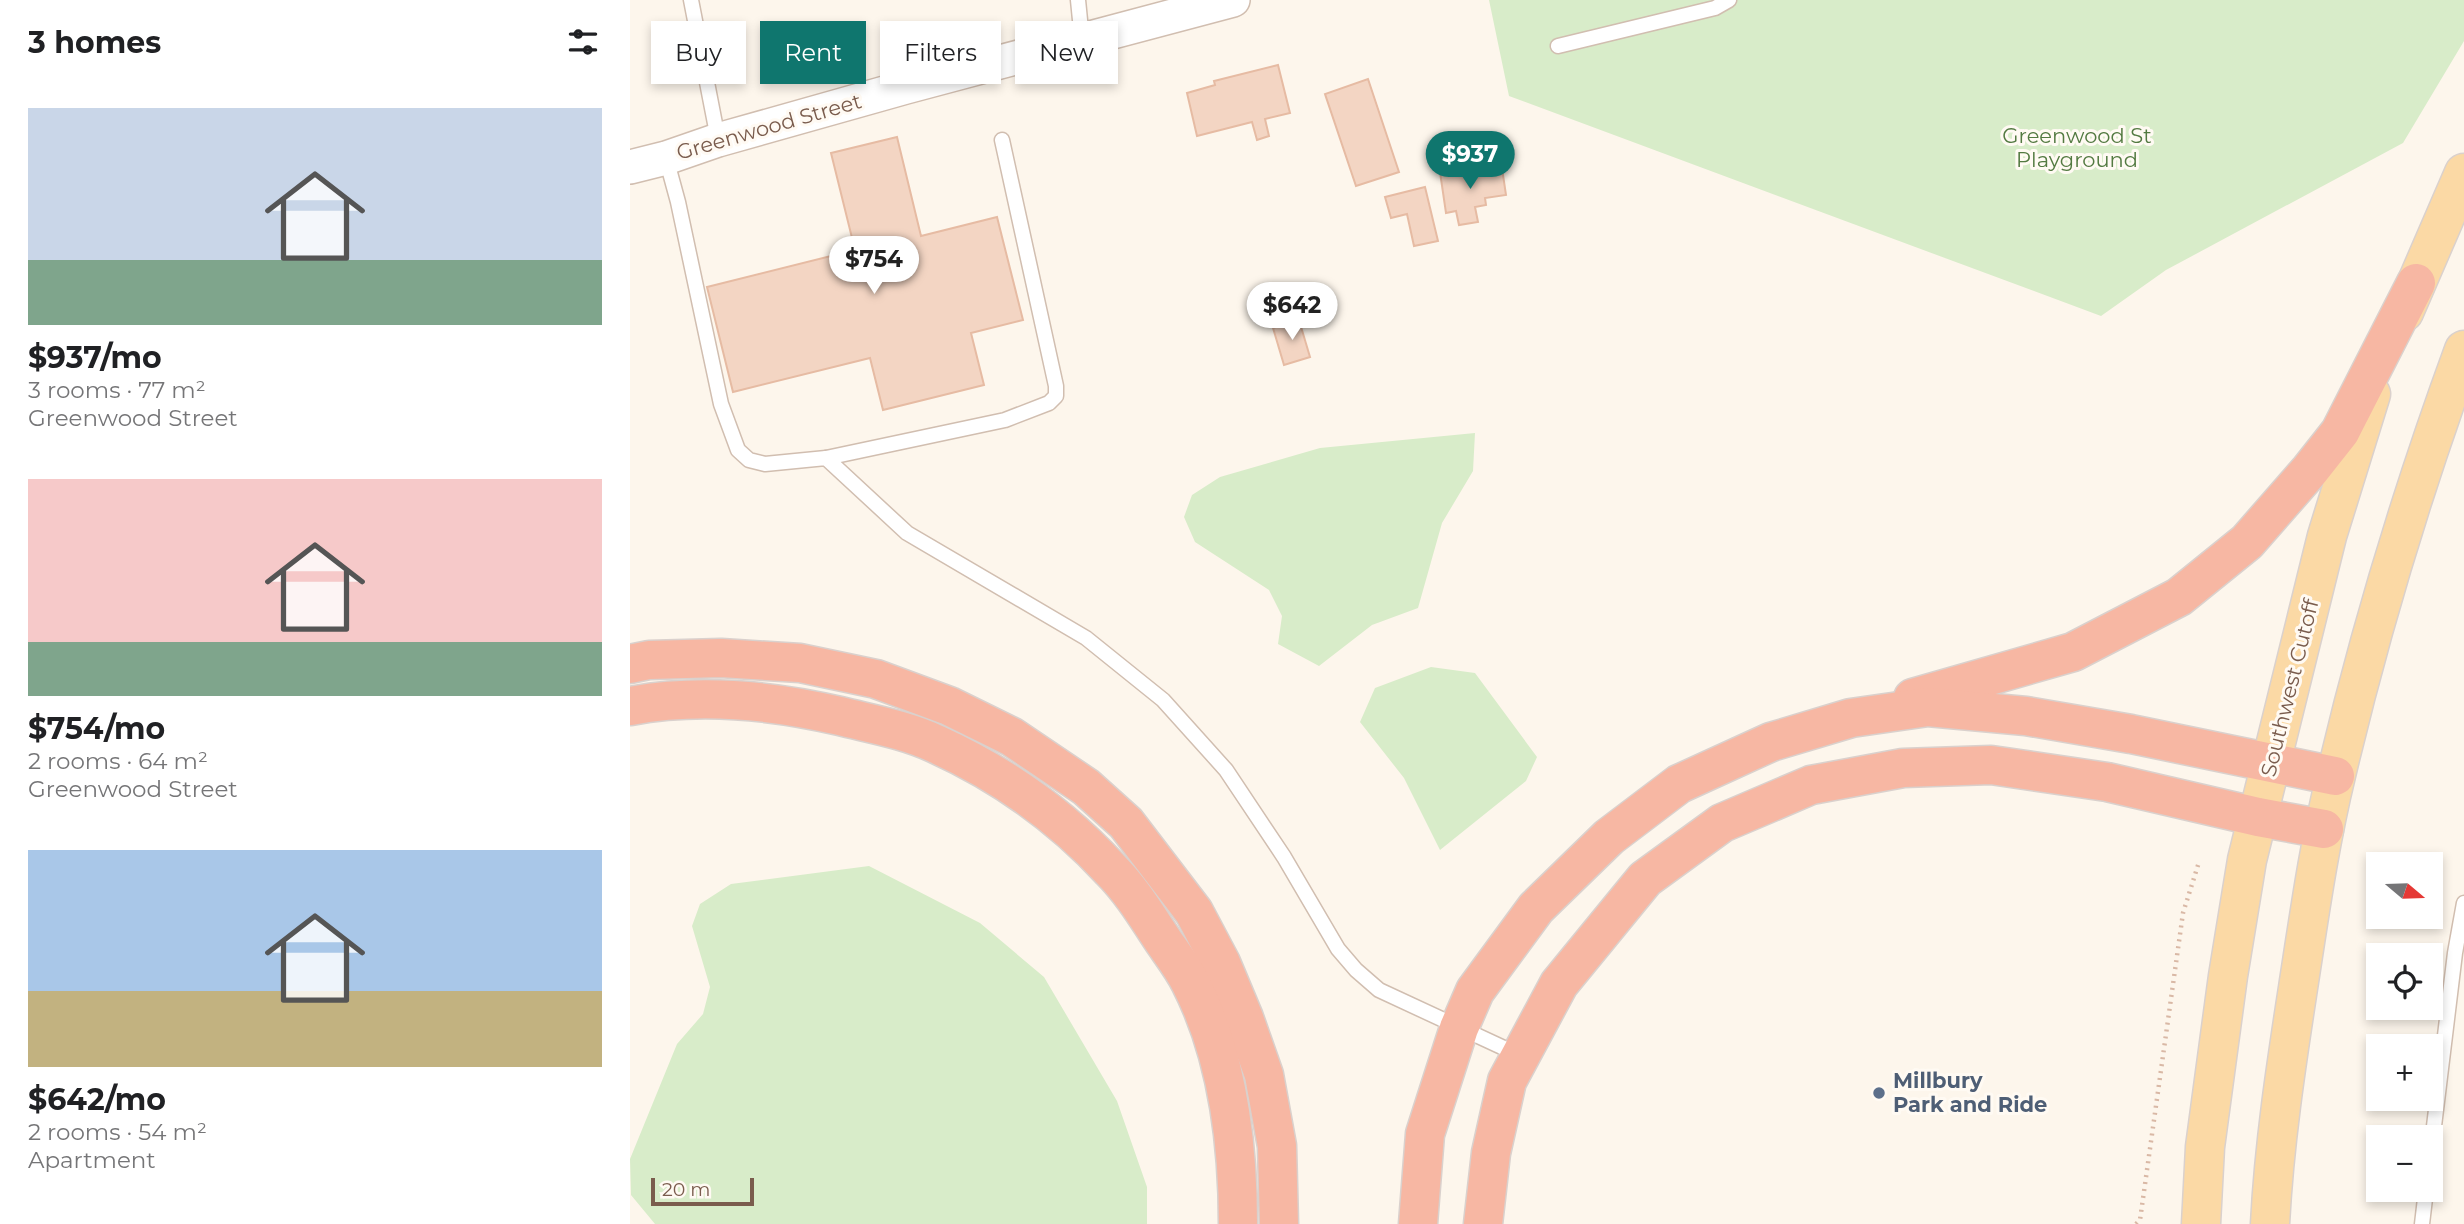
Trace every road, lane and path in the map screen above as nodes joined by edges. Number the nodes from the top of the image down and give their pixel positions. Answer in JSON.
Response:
{"nodes":[{"id":1,"x":691,"y":0,"type":"edge"},
{"id":2,"x":1078,"y":0,"type":"edge"},
{"id":3,"x":1233,"y":0,"type":"edge"},
{"id":4,"x":1729,"y":0,"type":"edge"},
{"id":5,"x":1081,"y":21,"type":"edge"},
{"id":6,"x":1118,"y":31,"type":"edge"},
{"id":7,"x":1558,"y":46,"type":"dead end"},
{"id":8,"x":1015,"y":58,"type":"edge"},
{"id":9,"x":718,"y":139,"type":"junction"},
{"id":10,"x":1002,"y":140,"type":"dead end"},
{"id":11,"x":666,"y":158,"type":"junction"},
{"id":12,"x":630,"y":167,"type":"edge"},
{"id":13,"x":2464,"y":173,"type":"edge"},
{"id":14,"x":2416,"y":284,"type":"junction"},
{"id":15,"x":2464,"y":350,"type":"edge"},
{"id":16,"x":826,"y":458,"type":"junction"},
{"id":17,"x":630,"y":664,"type":"edge"},
{"id":18,"x":630,"y":706,"type":"edge"},
{"id":19,"x":1851,"y":718,"type":"junction"},
{"id":20,"x":2272,"y":763,"type":"junction"},
{"id":21,"x":2335,"y":776,"type":"junction"},
{"id":22,"x":2258,"y":817,"type":"junction"},
{"id":23,"x":2325,"y":829,"type":"junction"},
{"id":24,"x":2199,"y":862,"type":"dead end"},
{"id":25,"x":2464,"y":903,"type":"edge"},
{"id":26,"x":1459,"y":1028,"type":"junction"},
{"id":27,"x":1521,"y":1056,"type":"junction"},
{"id":28,"x":2434,"y":1125,"type":"edge"},
{"id":29,"x":2425,"y":1202,"type":"edge"},
{"id":30,"x":1238,"y":1224,"type":"edge"},
{"id":31,"x":1279,"y":1224,"type":"edge"},
{"id":32,"x":1418,"y":1224,"type":"edge"},
{"id":33,"x":1483,"y":1224,"type":"edge"},
{"id":34,"x":2137,"y":1224,"type":"edge"},
{"id":35,"x":2201,"y":1224,"type":"edge"},
{"id":36,"x":2270,"y":1224,"type":"edge"},
{"id":37,"x":2422,"y":1224,"type":"edge"}],
"edges":[{"from":1,"to":9,"type":"lane"},
{"from":2,"to":5,"type":"lane"},
{"from":3,"to":6,"type":"street","name":"Greenwood Street"},
{"from":4,"to":7,"type":"lane"},
{"from":8,"to":9,"type":"street","name":"Greenwood Street"},
{"from":9,"to":11,"type":"street","name":"Greenwood Street"},
{"from":10,"to":16,"type":"lane"},
{"from":11,"to":12,"type":"street","name":"Greenwood Street"},
{"from":11,"to":16,"type":"lane"},
{"from":13,"to":14,"type":"main road","name":"Southwest Cutoff"},
{"from":14,"to":19,"type":"highway"},
{"from":14,"to":20,"type":"main road","name":"Southwest Cutoff"},
{"from":15,"to":21,"type":"main road"},
{"from":16,"to":26,"type":"lane"},
{"from":17,"to":31,"type":"highway"},
{"from":18,"to":30,"type":"highway"},
{"from":19,"to":20,"type":"highway"},
{"from":19,"to":26,"type":"highway"},
{"from":20,"to":21,"type":"highway"},
{"from":20,"to":22,"type":"main road","name":"Southwest Cutoff"},
{"from":21,"to":23,"type":"main road"},
{"from":22,"to":23,"type":"highway"},
{"from":22,"to":27,"type":"highway"},
{"from":22,"to":35,"type":"main road","name":"Southwest Cutoff"},
{"from":23,"to":36,"type":"main road"},
{"from":24,"to":34,"type":"path"},
{"from":25,"to":28,"type":"lane"},
{"from":26,"to":27,"type":"lane"},
{"from":26,"to":32,"type":"highway"},
{"from":27,"to":33,"type":"highway"},
{"from":29,"to":37,"type":"lane"}]}
